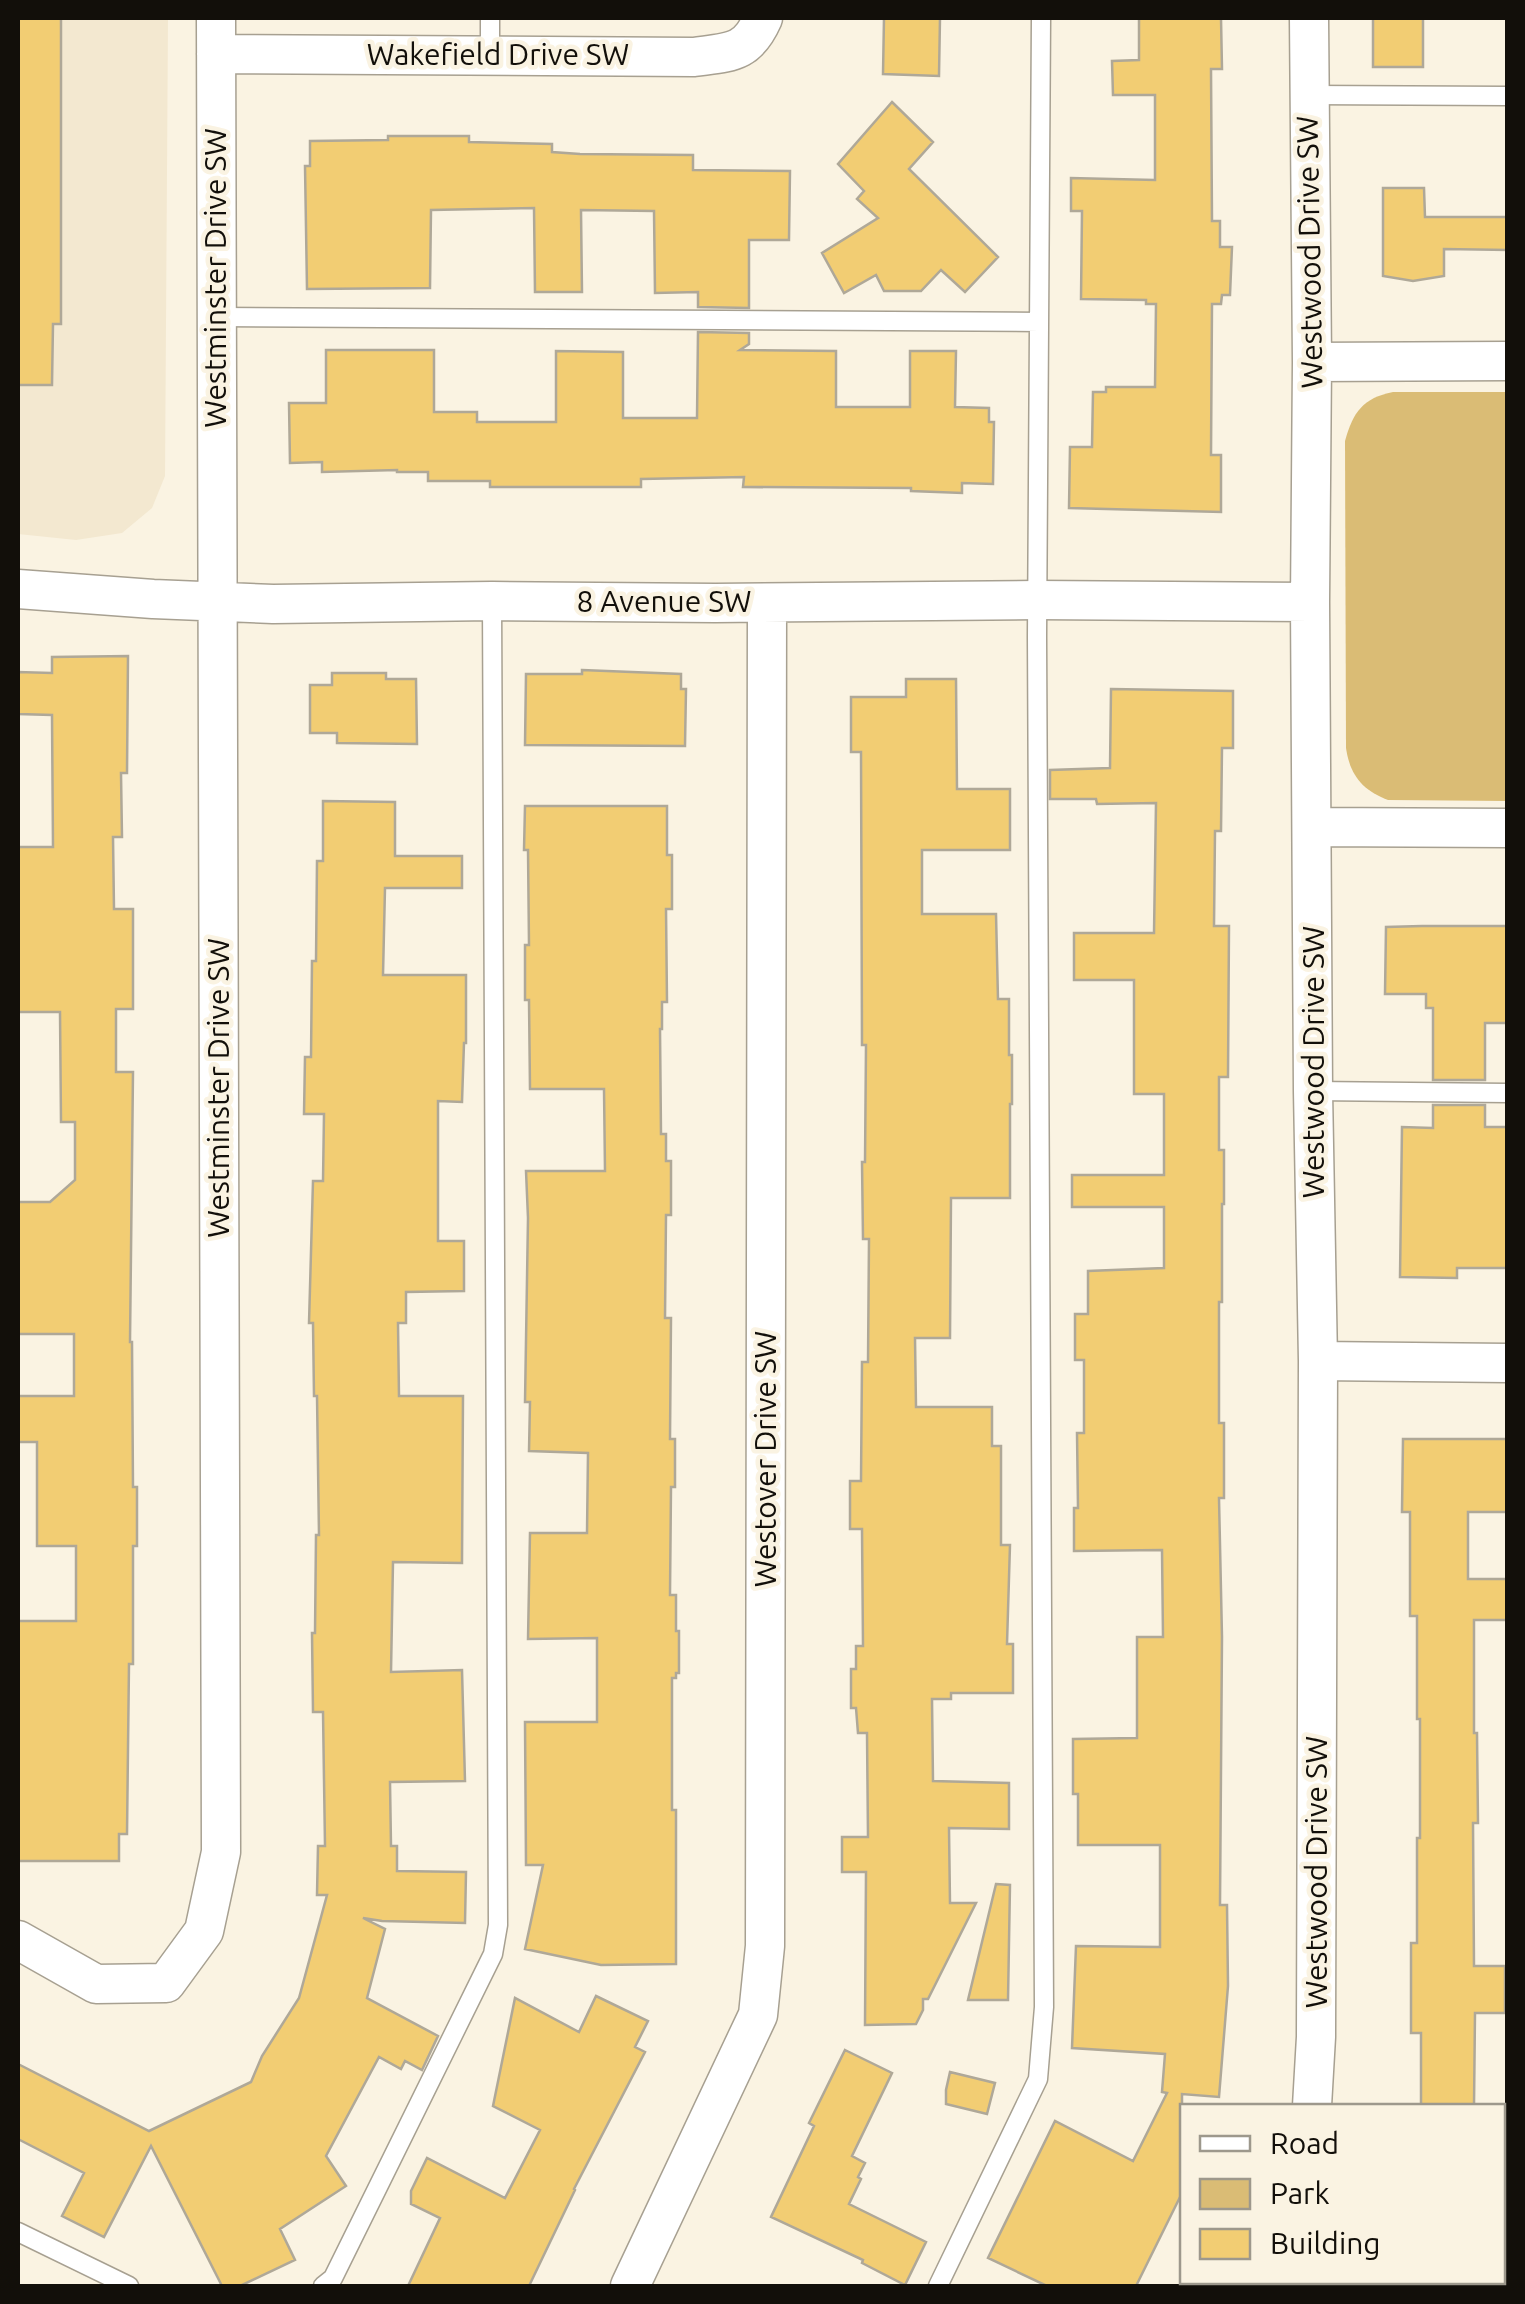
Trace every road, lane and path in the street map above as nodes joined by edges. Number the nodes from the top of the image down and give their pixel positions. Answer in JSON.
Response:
{"nodes":[{"id":1,"x":763,"y":18,"type":"edge"},
{"id":2,"x":1041,"y":18,"type":"edge"},
{"id":3,"x":1308,"y":18,"type":"edge"},
{"id":4,"x":216,"y":36,"type":"edge"},
{"id":5,"x":490,"y":36,"type":"edge"},
{"id":6,"x":1308,"y":95,"type":"junction"},
{"id":7,"x":1508,"y":96,"type":"edge"},
{"id":8,"x":216,"y":317,"type":"junction"},
{"id":9,"x":1039,"y":322,"type":"junction"},
{"id":10,"x":1508,"y":361,"type":"edge"},
{"id":11,"x":1312,"y":362,"type":"junction"},
{"id":12,"x":18,"y":589,"type":"edge"},
{"id":13,"x":1037,"y":600,"type":"junction"},
{"id":14,"x":492,"y":601,"type":"junction"},
{"id":15,"x":218,"y":602,"type":"junction"},
{"id":16,"x":1310,"y":602,"type":"junction"},
{"id":17,"x":767,"y":603,"type":"junction"},
{"id":18,"x":1312,"y":827,"type":"junction"},
{"id":19,"x":1508,"y":828,"type":"edge"},
{"id":20,"x":1313,"y":1092,"type":"junction"},
{"id":21,"x":1508,"y":1092,"type":"edge"},
{"id":22,"x":1318,"y":1361,"type":"junction"},
{"id":23,"x":1508,"y":1363,"type":"edge"},
{"id":24,"x":18,"y":1940,"type":"edge"},
{"id":25,"x":1312,"y":2104,"type":"edge"},
{"id":26,"x":18,"y":2232,"type":"edge"},
{"id":27,"x":129,"y":2286,"type":"edge"},
{"id":28,"x":323,"y":2286,"type":"edge"},
{"id":29,"x":630,"y":2286,"type":"edge"},
{"id":30,"x":938,"y":2286,"type":"edge"}],
"edges":[{"from":1,"to":5,"type":"street","name":"Wakefield Drive SW"},
{"from":2,"to":9,"type":"lane"},
{"from":3,"to":6,"type":"street","name":"Westwood Drive SW"},
{"from":4,"to":5,"type":"street","name":"Wakefield Drive SW"},
{"from":4,"to":8,"type":"street","name":"Westminster Drive SW"},
{"from":6,"to":7,"type":"lane"},
{"from":6,"to":11,"type":"street","name":"Westwood Drive SW"},
{"from":8,"to":9,"type":"lane"},
{"from":8,"to":15,"type":"street","name":"Westminster Drive SW"},
{"from":9,"to":13,"type":"lane"},
{"from":10,"to":11,"type":"street"},
{"from":11,"to":16,"type":"street","name":"Westwood Drive SW"},
{"from":12,"to":15,"type":"street","name":"8 Avenue SW"},
{"from":13,"to":16,"type":"street","name":"8 Avenue SW"},
{"from":13,"to":17,"type":"street","name":"8 Avenue SW"},
{"from":13,"to":30,"type":"lane"},
{"from":14,"to":15,"type":"street","name":"8 Avenue SW"},
{"from":14,"to":17,"type":"street","name":"8 Avenue SW"},
{"from":14,"to":28,"type":"lane"},
{"from":15,"to":24,"type":"street","name":"Westminster Drive SW"},
{"from":16,"to":18,"type":"street","name":"Westwood Drive SW"},
{"from":17,"to":29,"type":"street","name":"Westover Drive SW"},
{"from":18,"to":19,"type":"street"},
{"from":18,"to":20,"type":"street","name":"Westwood Drive SW"},
{"from":20,"to":21,"type":"lane"},
{"from":20,"to":22,"type":"street","name":"Westwood Drive SW"},
{"from":22,"to":23,"type":"street"},
{"from":22,"to":25,"type":"street","name":"Westwood Drive SW"},
{"from":26,"to":27,"type":"lane"}]}
